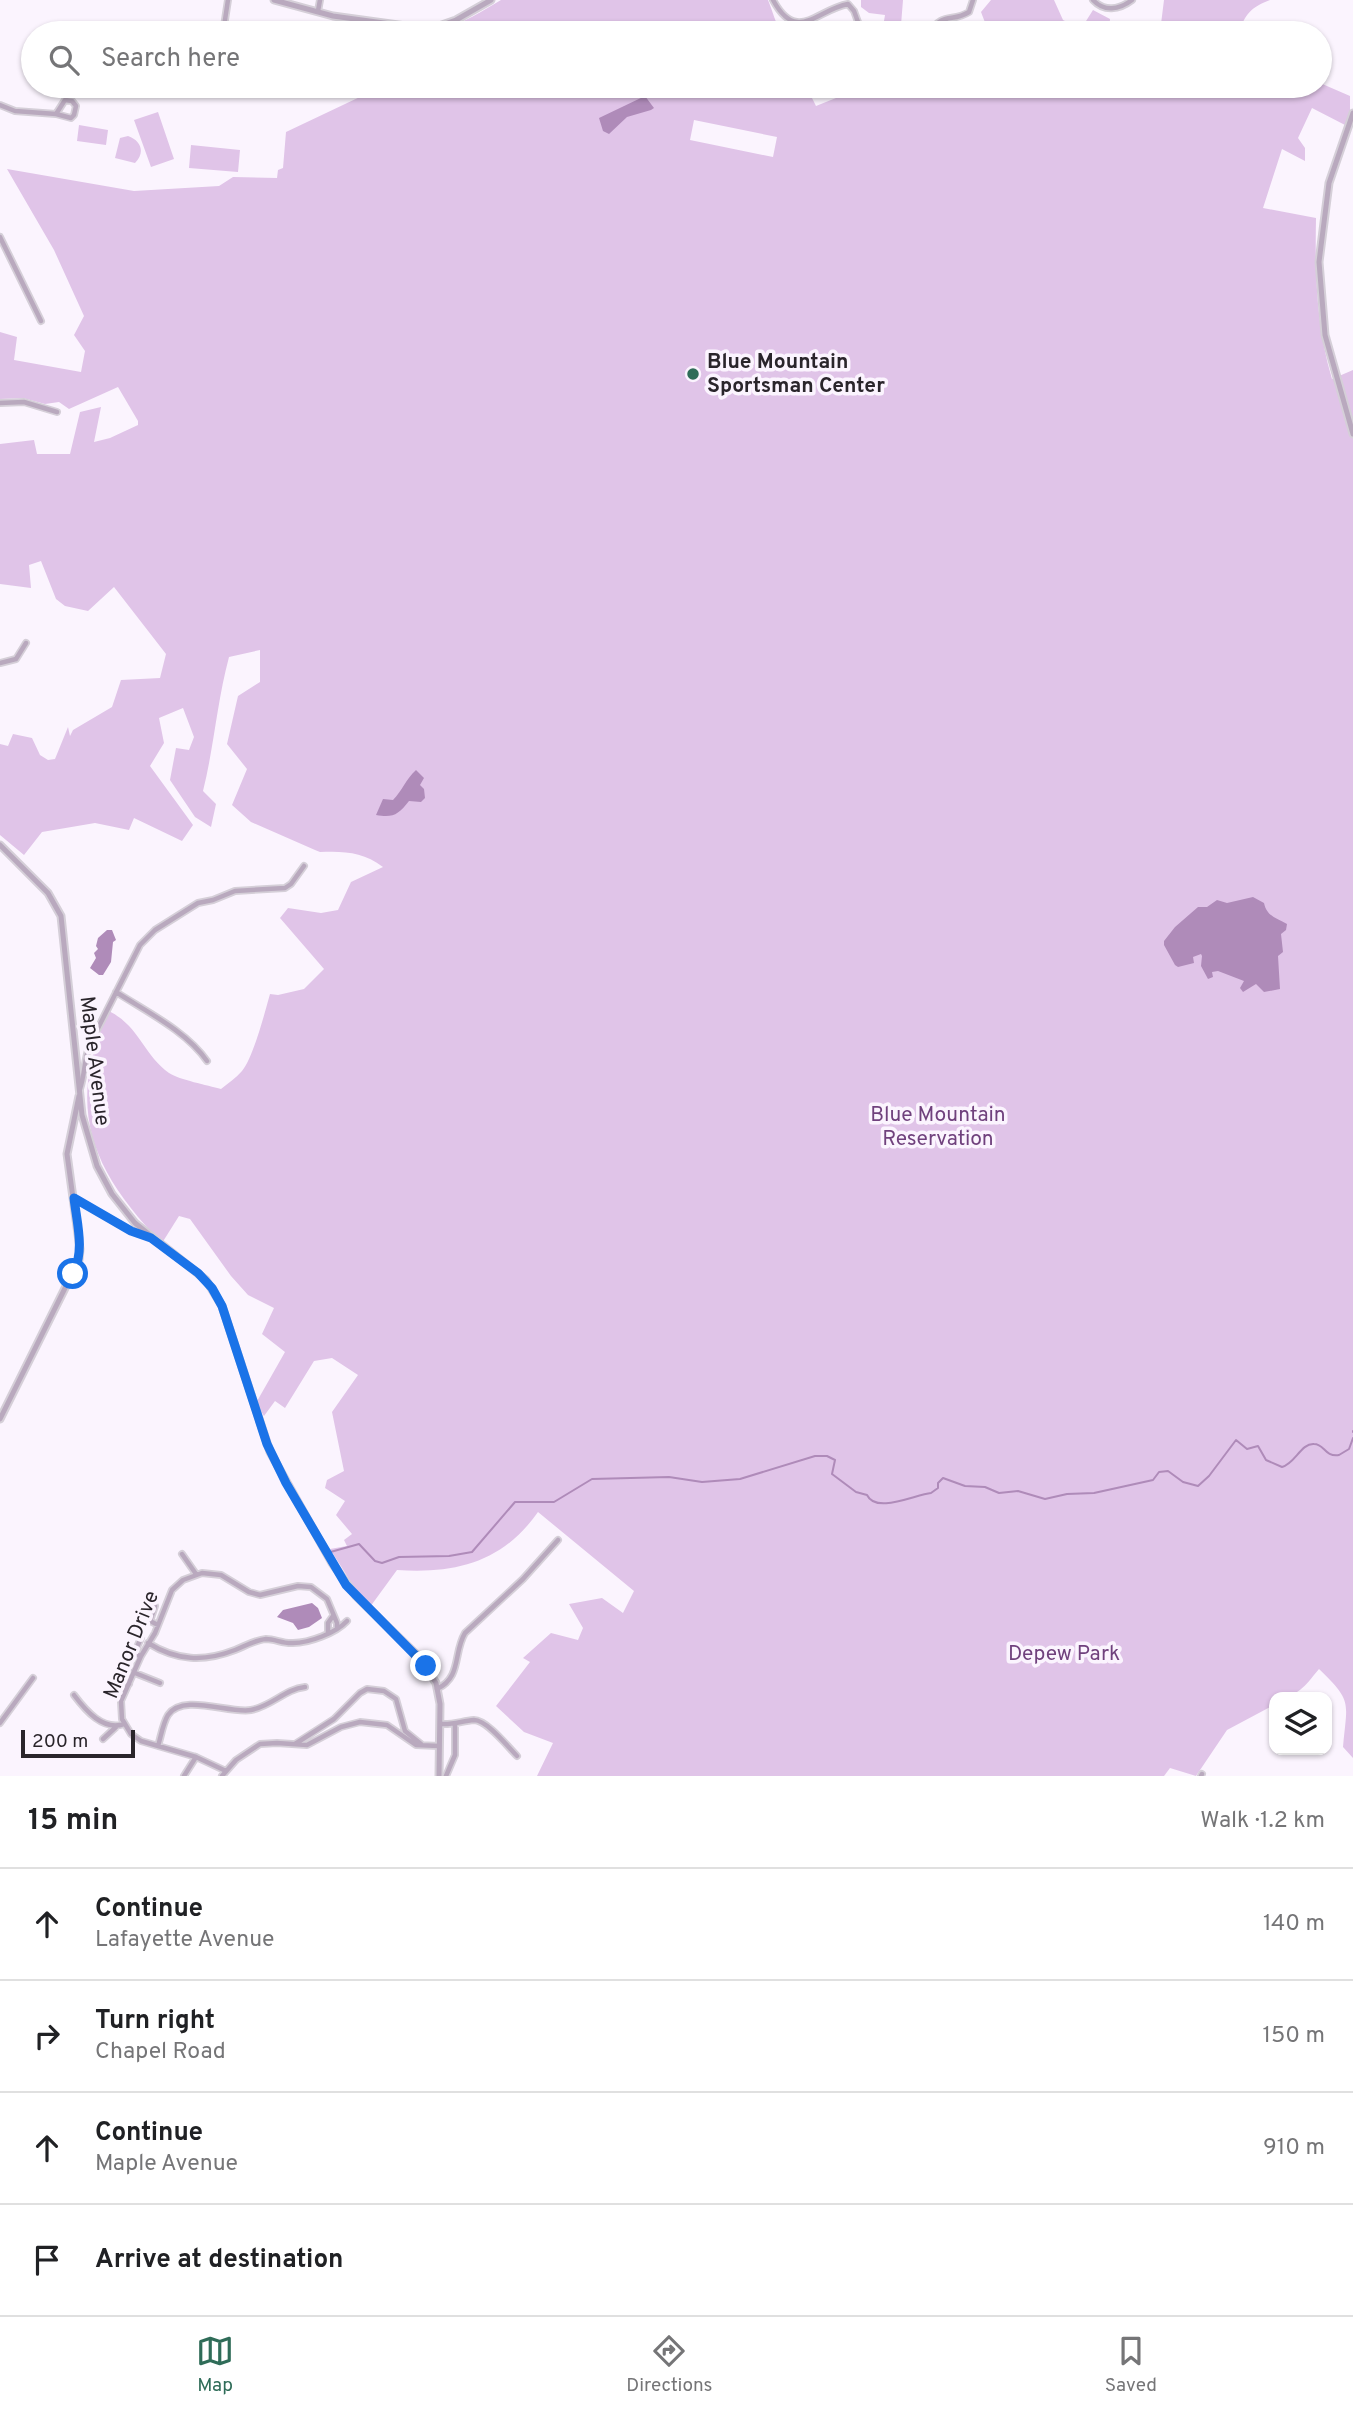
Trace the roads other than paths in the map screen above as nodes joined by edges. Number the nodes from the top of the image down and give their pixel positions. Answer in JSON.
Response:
{"nodes":[{"id":1,"x":228,"y":0,"type":"edge"},
{"id":2,"x":275,"y":0,"type":"edge"},
{"id":3,"x":320,"y":0,"type":"edge"},
{"id":4,"x":491,"y":0,"type":"edge"},
{"id":5,"x":774,"y":0,"type":"edge"},
{"id":6,"x":973,"y":0,"type":"edge"},
{"id":7,"x":1093,"y":0,"type":"edge"},
{"id":8,"x":1132,"y":0,"type":"edge"},
{"id":9,"x":318,"y":11,"type":"junction"},
{"id":10,"x":224,"y":21,"type":"edge"},
{"id":11,"x":370,"y":21,"type":"edge"},
{"id":12,"x":453,"y":21,"type":"edge"},
{"id":13,"x":793,"y":21,"type":"edge"},
{"id":14,"x":807,"y":21,"type":"edge"},
{"id":15,"x":858,"y":21,"type":"edge"},
{"id":16,"x":938,"y":21,"type":"edge"},
{"id":17,"x":0,"y":105,"type":"edge"},
{"id":18,"x":1353,"y":113,"type":"edge"},
{"id":19,"x":56,"y":114,"type":"junction"},
{"id":20,"x":0,"y":237,"type":"edge"},
{"id":21,"x":41,"y":321,"type":"dead end"},
{"id":22,"x":0,"y":403,"type":"edge"},
{"id":23,"x":57,"y":412,"type":"dead end"},
{"id":24,"x":1353,"y":434,"type":"edge"},
{"id":25,"x":26,"y":643,"type":"dead end"},
{"id":26,"x":0,"y":663,"type":"edge"},
{"id":27,"x":0,"y":845,"type":"edge"},
{"id":28,"x":304,"y":866,"type":"dead end"},
{"id":29,"x":116,"y":992,"type":"junction"},
{"id":30,"x":207,"y":1061,"type":"dead end"},
{"id":31,"x":79,"y":1093,"type":"junction"},
{"id":32,"x":74,"y":1198,"type":"junction"},
{"id":33,"x":151,"y":1238,"type":"junction"},
{"id":34,"x":0,"y":1419,"type":"edge"},
{"id":35,"x":558,"y":1540,"type":"dead end"},
{"id":36,"x":182,"y":1554,"type":"dead end"},
{"id":37,"x":196,"y":1574,"type":"junction"},
{"id":38,"x":155,"y":1606,"type":"dead end"},
{"id":39,"x":333,"y":1615,"type":"junction"},
{"id":40,"x":347,"y":1621,"type":"dead end"},
{"id":41,"x":158,"y":1625,"type":"junction"},
{"id":42,"x":337,"y":1628,"type":"junction"},
{"id":43,"x":328,"y":1632,"type":"junction"},
{"id":44,"x":141,"y":1638,"type":"dead end"},
{"id":45,"x":148,"y":1643,"type":"junction"},
{"id":46,"x":141,"y":1656,"type":"junction"},
{"id":47,"x":130,"y":1668,"type":"dead end"},
{"id":48,"x":135,"y":1673,"type":"junction"},
{"id":49,"x":33,"y":1678,"type":"dead end"},
{"id":50,"x":129,"y":1684,"type":"junction"},
{"id":51,"x":160,"y":1684,"type":"dead end"},
{"id":52,"x":305,"y":1687,"type":"dead end"},
{"id":53,"x":437,"y":1689,"type":"junction"},
{"id":54,"x":74,"y":1695,"type":"dead end"},
{"id":55,"x":0,"y":1723,"type":"edge"},
{"id":56,"x":124,"y":1724,"type":"junction"},
{"id":57,"x":440,"y":1724,"type":"junction"},
{"id":58,"x":455,"y":1724,"type":"junction"},
{"id":59,"x":117,"y":1726,"type":"junction"},
{"id":60,"x":103,"y":1739,"type":"dead end"},
{"id":61,"x":295,"y":1744,"type":"junction"},
{"id":62,"x":421,"y":1744,"type":"junction"},
{"id":63,"x":158,"y":1746,"type":"junction"},
{"id":64,"x":439,"y":1746,"type":"junction"},
{"id":65,"x":517,"y":1756,"type":"dead end"},
{"id":66,"x":196,"y":1757,"type":"junction"},
{"id":67,"x":224,"y":1774,"type":"edge"},
{"id":68,"x":184,"y":1776,"type":"edge"},
{"id":69,"x":439,"y":1776,"type":"edge"},
{"id":70,"x":446,"y":1776,"type":"edge"}],
"edges":[{"from":1,"to":10,"type":"street"},
{"from":2,"to":9,"type":"street"},
{"from":3,"to":9,"type":"street"},
{"from":4,"to":12,"type":"street"},
{"from":5,"to":13,"type":"street"},
{"from":6,"to":16,"type":"street"},
{"from":7,"to":8,"type":"street"},
{"from":9,"to":11,"type":"street"},
{"from":14,"to":15,"type":"street"},
{"from":17,"to":19,"type":"street"},
{"from":18,"to":24,"type":"street"},
{"from":19,"to":19,"type":"street"},
{"from":20,"to":21,"type":"street"},
{"from":22,"to":23,"type":"street"},
{"from":25,"to":26,"type":"street"},
{"from":27,"to":31,"type":"street","name":"Maple Avenue"},
{"from":28,"to":29,"type":"street"},
{"from":29,"to":30,"type":"street"},
{"from":29,"to":31,"type":"street"},
{"from":31,"to":32,"type":"street"},
{"from":31,"to":33,"type":"street","name":"Maple Avenue"},
{"from":32,"to":33,"type":"street"},
{"from":32,"to":34,"type":"street"},
{"from":33,"to":53,"type":"street","name":"Maple Avenue"},
{"from":35,"to":53,"type":"street"},
{"from":36,"to":37,"type":"street"},
{"from":37,"to":39,"type":"street"},
{"from":37,"to":41,"type":"street","name":"Manor Drive"},
{"from":38,"to":41,"type":"street"},
{"from":39,"to":42,"type":"street"},
{"from":39,"to":43,"type":"street"},
{"from":40,"to":42,"type":"street"},
{"from":41,"to":45,"type":"street","name":"Manor Drive"},
{"from":42,"to":43,"type":"street"},
{"from":43,"to":45,"type":"street"},
{"from":44,"to":46,"type":"street"},
{"from":45,"to":46,"type":"street","name":"Manor Drive"},
{"from":46,"to":48,"type":"street","name":"Manor Drive"},
{"from":47,"to":50,"type":"street"},
{"from":48,"to":50,"type":"street","name":"Manor Drive"},
{"from":48,"to":51,"type":"street"},
{"from":49,"to":55,"type":"street"},
{"from":50,"to":56,"type":"street","name":"Manor Drive"},
{"from":52,"to":63,"type":"street"},
{"from":53,"to":57,"type":"street","name":"Maple Avenue"},
{"from":54,"to":59,"type":"street"},
{"from":56,"to":59,"type":"street"},
{"from":56,"to":63,"type":"street","name":"Manor Drive"},
{"from":57,"to":58,"type":"street"},
{"from":57,"to":64,"type":"street","name":"Maple Avenue"},
{"from":58,"to":65,"type":"street"},
{"from":58,"to":70,"type":"street"},
{"from":59,"to":60,"type":"street"},
{"from":61,"to":62,"type":"street"},
{"from":61,"to":62,"type":"street"},
{"from":61,"to":67,"type":"street"},
{"from":62,"to":64,"type":"street"},
{"from":63,"to":66,"type":"street","name":"Manor Drive"},
{"from":64,"to":69,"type":"street","name":"Maple Avenue"},
{"from":66,"to":67,"type":"street","name":"Manor Drive"},
{"from":66,"to":68,"type":"street"}]}
